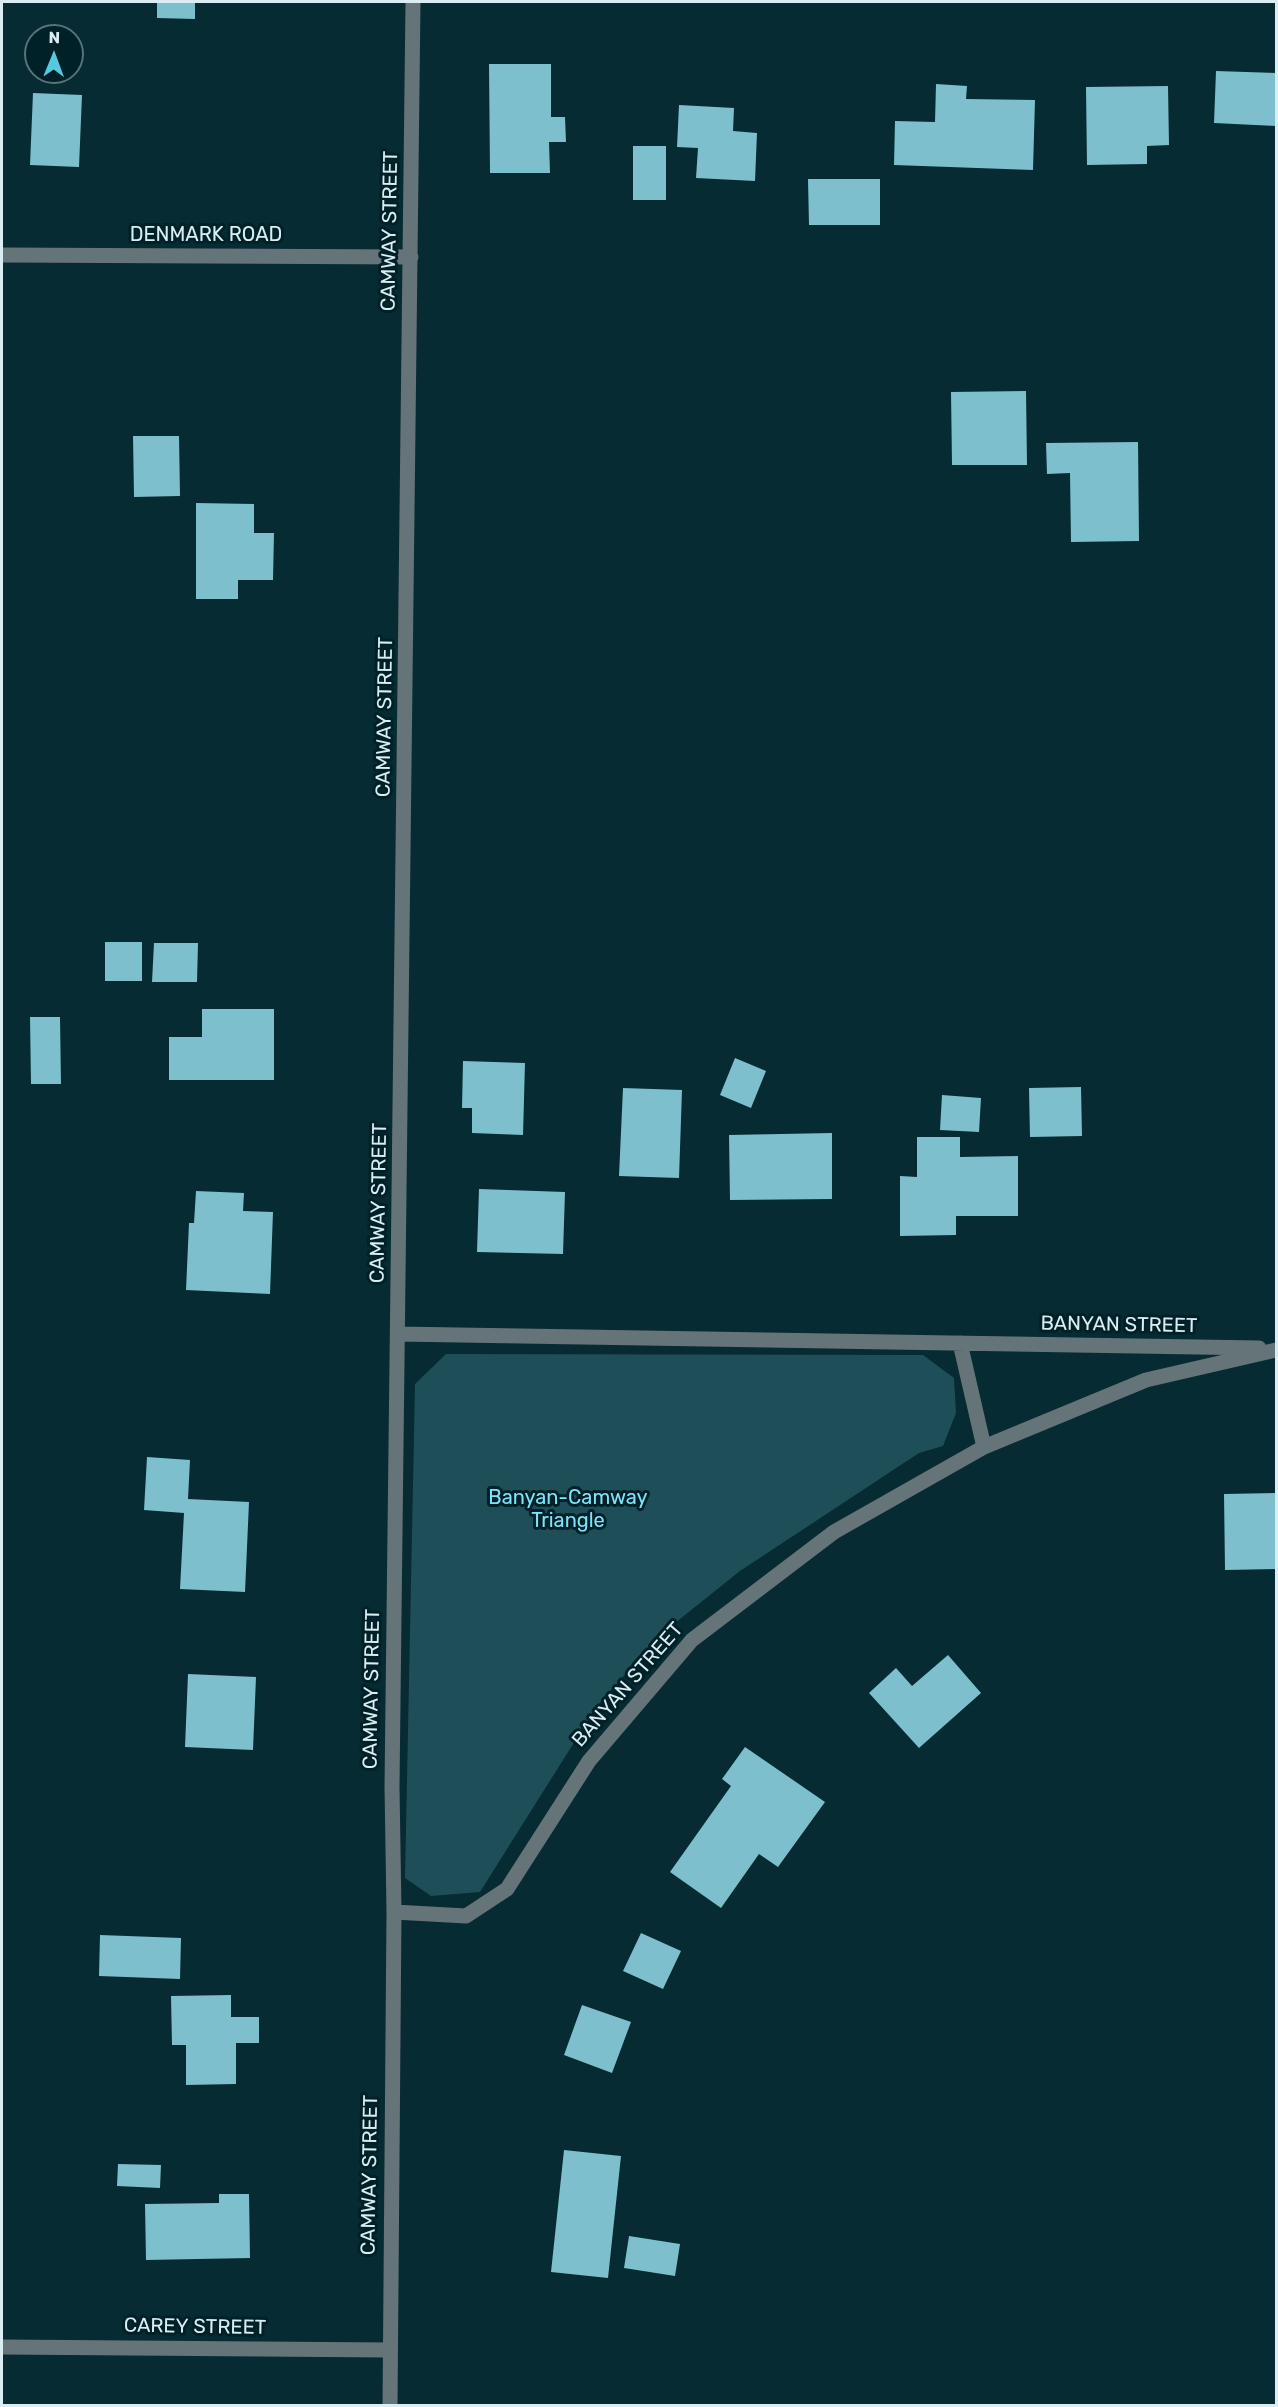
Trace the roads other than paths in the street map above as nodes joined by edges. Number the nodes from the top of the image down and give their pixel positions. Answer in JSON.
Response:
{"nodes":[{"id":1,"x":413,"y":2,"type":"edge"},
{"id":2,"x":2,"y":255,"type":"edge"},
{"id":3,"x":411,"y":257,"type":"junction"},
{"id":4,"x":398,"y":1334,"type":"junction"},
{"id":5,"x":960,"y":1343,"type":"junction"},
{"id":6,"x":1276,"y":1349,"type":"edge"},
{"id":7,"x":984,"y":1447,"type":"junction"},
{"id":8,"x":394,"y":1912,"type":"junction"},
{"id":9,"x":2,"y":2347,"type":"edge"},
{"id":10,"x":389,"y":2350,"type":"junction"},
{"id":11,"x":390,"y":2406,"type":"edge"}],
"edges":[{"from":1,"to":3,"type":"street","name":"CAMWAY STREET"},
{"from":2,"to":3,"type":"street","name":"DENMARK ROAD"},
{"from":3,"to":4,"type":"street","name":"CAMWAY STREET"},
{"from":4,"to":5,"type":"street","name":"BANYAN STREET"},
{"from":4,"to":8,"type":"street","name":"CAMWAY STREET"},
{"from":5,"to":6,"type":"street","name":"BANYAN STREET"},
{"from":5,"to":7,"type":"street"},
{"from":6,"to":7,"type":"street","name":"BANYAN STREET"},
{"from":7,"to":8,"type":"street","name":"BANYAN STREET"},
{"from":8,"to":10,"type":"street","name":"CAMWAY STREET"},
{"from":9,"to":10,"type":"street","name":"CAREY STREET"},
{"from":10,"to":11,"type":"street","name":"CAMWAY STREET"}]}
